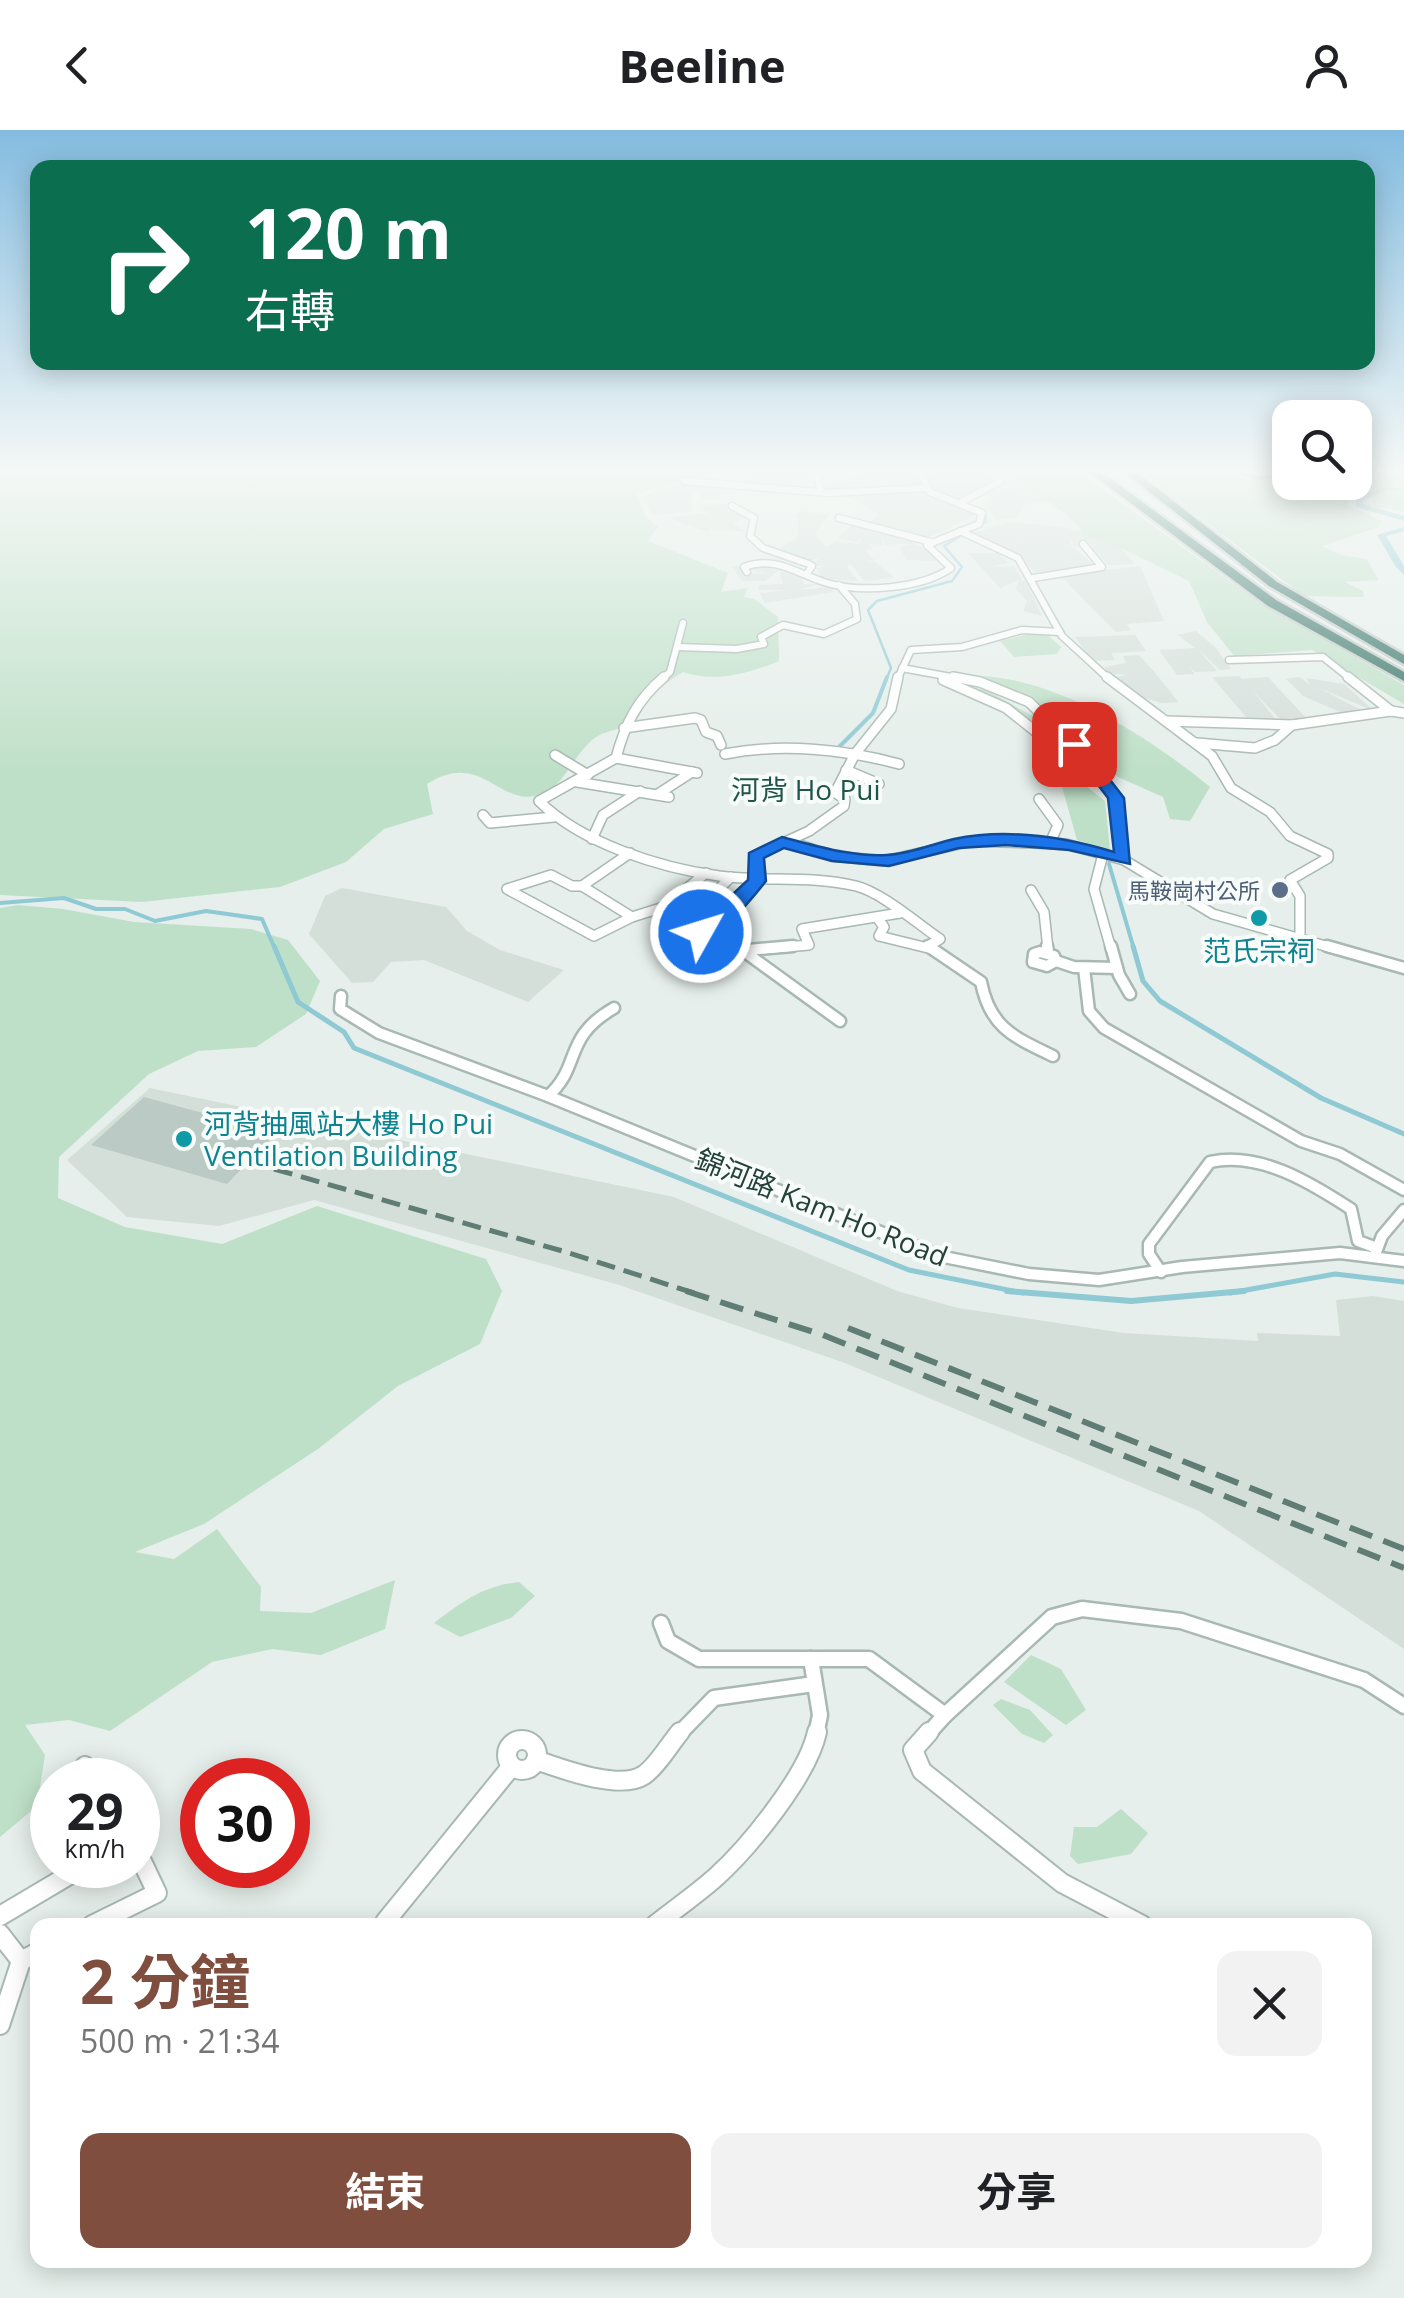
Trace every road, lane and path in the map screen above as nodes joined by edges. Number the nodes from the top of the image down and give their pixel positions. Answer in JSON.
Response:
{"nodes":[{"id":1,"x":746,"y":569,"type":"edge"},
{"id":2,"x":791,"y":569,"type":"edge"},
{"id":3,"x":810,"y":569,"type":"edge"},
{"id":4,"x":947,"y":569,"type":"edge"},
{"id":5,"x":1026,"y":569,"type":"edge"},
{"id":6,"x":1088,"y":569,"type":"edge"},
{"id":7,"x":1226,"y":569,"type":"edge"},
{"id":8,"x":1254,"y":569,"type":"edge"},
{"id":9,"x":747,"y":572,"type":"dead end"},
{"id":10,"x":808,"y":572,"type":"junction"},
{"id":11,"x":1032,"y":578,"type":"junction"},
{"id":12,"x":839,"y":585,"type":"junction"},
{"id":13,"x":683,"y":623,"type":"dead end"},
{"id":14,"x":1060,"y":632,"type":"junction"},
{"id":15,"x":677,"y":647,"type":"junction"},
{"id":16,"x":1228,"y":660,"type":"dead end"},
{"id":17,"x":1404,"y":660,"type":"edge"},
{"id":18,"x":901,"y":670,"type":"junction"},
{"id":19,"x":1404,"y":676,"type":"edge"},
{"id":20,"x":1391,"y":711,"type":"junction"},
{"id":21,"x":1404,"y":713,"type":"edge"},
{"id":22,"x":1166,"y":720,"type":"junction"},
{"id":23,"x":1292,"y":724,"type":"junction"},
{"id":24,"x":624,"y":728,"type":"junction"},
{"id":25,"x":1034,"y":731,"type":"dead end"},
{"id":26,"x":1197,"y":743,"type":"junction"},
{"id":27,"x":855,"y":754,"type":"junction"},
{"id":28,"x":556,"y":756,"type":"dead end"},
{"id":29,"x":616,"y":758,"type":"junction"},
{"id":30,"x":899,"y":764,"type":"dead end"},
{"id":31,"x":846,"y":770,"type":"junction"},
{"id":32,"x":588,"y":775,"type":"junction"},
{"id":33,"x":578,"y":782,"type":"junction"},
{"id":34,"x":879,"y":784,"type":"dead end"},
{"id":35,"x":640,"y":791,"type":"junction"},
{"id":36,"x":1038,"y":799,"type":"dead end"},
{"id":37,"x":483,"y":815,"type":"dead end"},
{"id":38,"x":554,"y":817,"type":"junction"},
{"id":39,"x":592,"y":840,"type":"junction"},
{"id":40,"x":788,"y":842,"type":"junction"},
{"id":41,"x":1050,"y":842,"type":"junction"},
{"id":42,"x":630,"y":852,"type":"junction"},
{"id":43,"x":1103,"y":854,"type":"junction"},
{"id":44,"x":1124,"y":860,"type":"junction"},
{"id":45,"x":706,"y":873,"type":"junction"},
{"id":46,"x":759,"y":876,"type":"junction"},
{"id":47,"x":731,"y":878,"type":"junction"},
{"id":48,"x":582,"y":886,"type":"junction"},
{"id":49,"x":1030,"y":890,"type":"dead end"},
{"id":50,"x":664,"y":907,"type":"junction"},
{"id":51,"x":900,"y":913,"type":"junction"},
{"id":52,"x":632,"y":917,"type":"junction"},
{"id":53,"x":683,"y":918,"type":"junction"},
{"id":54,"x":878,"y":919,"type":"junction"},
{"id":55,"x":1300,"y":936,"type":"junction"},
{"id":56,"x":928,"y":946,"type":"junction"},
{"id":57,"x":1084,"y":968,"type":"junction"},
{"id":58,"x":1117,"y":968,"type":"junction"},
{"id":59,"x":1404,"y":968,"type":"edge"},
{"id":60,"x":1130,"y":994,"type":"dead end"},
{"id":61,"x":341,"y":996,"type":"dead end"},
{"id":62,"x":614,"y":1008,"type":"dead end"},
{"id":63,"x":840,"y":1021,"type":"dead end"},
{"id":64,"x":1053,"y":1056,"type":"dead end"},
{"id":65,"x":548,"y":1096,"type":"junction"},
{"id":66,"x":1404,"y":1190,"type":"edge"},
{"id":67,"x":1404,"y":1210,"type":"edge"},
{"id":68,"x":1376,"y":1252,"type":"junction"},
{"id":69,"x":1404,"y":1261,"type":"edge"},
{"id":70,"x":1160,"y":1272,"type":"junction"},
{"id":71,"x":661,"y":1623,"type":"dead end"},
{"id":72,"x":810,"y":1659,"type":"junction"},
{"id":73,"x":814,"y":1684,"type":"junction"},
{"id":74,"x":1404,"y":1706,"type":"edge"},
{"id":75,"x":945,"y":1715,"type":"junction"},
{"id":76,"x":47,"y":1888,"type":"edge"},
{"id":77,"x":155,"y":1888,"type":"edge"},
{"id":78,"x":0,"y":1916,"type":"edge"},
{"id":79,"x":106,"y":1918,"type":"edge"},
{"id":80,"x":389,"y":1918,"type":"edge"},
{"id":81,"x":664,"y":1918,"type":"edge"},
{"id":82,"x":1129,"y":1918,"type":"edge"},
{"id":83,"x":0,"y":1934,"type":"edge"},
{"id":84,"x":29,"y":1956,"type":"edge"},
{"id":85,"x":0,"y":2025,"type":"edge"}],
"edges":[{"from":1,"to":9,"type":"street"},
{"from":2,"to":10,"type":"street"},
{"from":3,"to":10,"type":"street"},
{"from":4,"to":12,"type":"street"},
{"from":5,"to":11,"type":"street"},
{"from":6,"to":11,"type":"street"},
{"from":7,"to":19,"type":"highway"},
{"from":8,"to":17,"type":"highway"},
{"from":10,"to":12,"type":"street"},
{"from":11,"to":14,"type":"street"},
{"from":12,"to":15,"type":"street"},
{"from":13,"to":15,"type":"street"},
{"from":14,"to":18,"type":"street"},
{"from":14,"to":22,"type":"street"},
{"from":15,"to":24,"type":"street"},
{"from":16,"to":20,"type":"street"},
{"from":18,"to":25,"type":"street"},
{"from":18,"to":27,"type":"street"},
{"from":18,"to":44,"type":"street"},
{"from":20,"to":21,"type":"street"},
{"from":20,"to":23,"type":"street"},
{"from":22,"to":23,"type":"street"},
{"from":22,"to":26,"type":"street"},
{"from":23,"to":26,"type":"street"},
{"from":24,"to":27,"type":"street"},
{"from":24,"to":29,"type":"street"},
{"from":26,"to":55,"type":"street"},
{"from":27,"to":30,"type":"street"},
{"from":27,"to":31,"type":"street"},
{"from":28,"to":32,"type":"street"},
{"from":29,"to":32,"type":"street"},
{"from":29,"to":35,"type":"street"},
{"from":31,"to":34,"type":"street"},
{"from":31,"to":40,"type":"street"},
{"from":32,"to":33,"type":"street"},
{"from":33,"to":35,"type":"street"},
{"from":33,"to":38,"type":"street"},
{"from":35,"to":39,"type":"street"},
{"from":36,"to":41,"type":"street"},
{"from":37,"to":38,"type":"street"},
{"from":38,"to":39,"type":"street"},
{"from":39,"to":42,"type":"street"},
{"from":40,"to":41,"type":"street"},
{"from":40,"to":46,"type":"street"},
{"from":41,"to":43,"type":"street"},
{"from":42,"to":45,"type":"street"},
{"from":42,"to":48,"type":"street"},
{"from":43,"to":44,"type":"street"},
{"from":43,"to":58,"type":"street"},
{"from":44,"to":55,"type":"street"},
{"from":45,"to":47,"type":"street"},
{"from":45,"to":50,"type":"street"},
{"from":46,"to":47,"type":"street"},
{"from":46,"to":51,"type":"street"},
{"from":46,"to":53,"type":"street"},
{"from":47,"to":53,"type":"street"},
{"from":48,"to":52,"type":"street"},
{"from":48,"to":52,"type":"street"},
{"from":49,"to":57,"type":"street"},
{"from":50,"to":52,"type":"street"},
{"from":50,"to":53,"type":"street"},
{"from":51,"to":54,"type":"street"},
{"from":51,"to":56,"type":"street"},
{"from":54,"to":56,"type":"street"},
{"from":54,"to":63,"type":"street"},
{"from":55,"to":59,"type":"street"},
{"from":56,"to":64,"type":"street"},
{"from":57,"to":58,"type":"street"},
{"from":57,"to":66,"type":"street"},
{"from":58,"to":60,"type":"street"},
{"from":61,"to":65,"type":"street","name":"錦河路 Kam Ho Road"},
{"from":62,"to":65,"type":"street"},
{"from":65,"to":70,"type":"street","name":"錦河路 Kam Ho Road"},
{"from":67,"to":68,"type":"street"},
{"from":68,"to":69,"type":"street","name":"錦河路 Kam Ho Road"},
{"from":68,"to":70,"type":"street","name":"錦河路 Kam Ho Road"},
{"from":68,"to":70,"type":"street"},
{"from":71,"to":72,"type":"street"},
{"from":72,"to":73,"type":"street"},
{"from":72,"to":75,"type":"street"},
{"from":73,"to":80,"type":"street"},
{"from":73,"to":81,"type":"street"},
{"from":74,"to":75,"type":"street"},
{"from":75,"to":82,"type":"street"},
{"from":76,"to":78,"type":"street"},
{"from":77,"to":79,"type":"street"},
{"from":83,"to":84,"type":"street"},
{"from":84,"to":85,"type":"street"}]}
